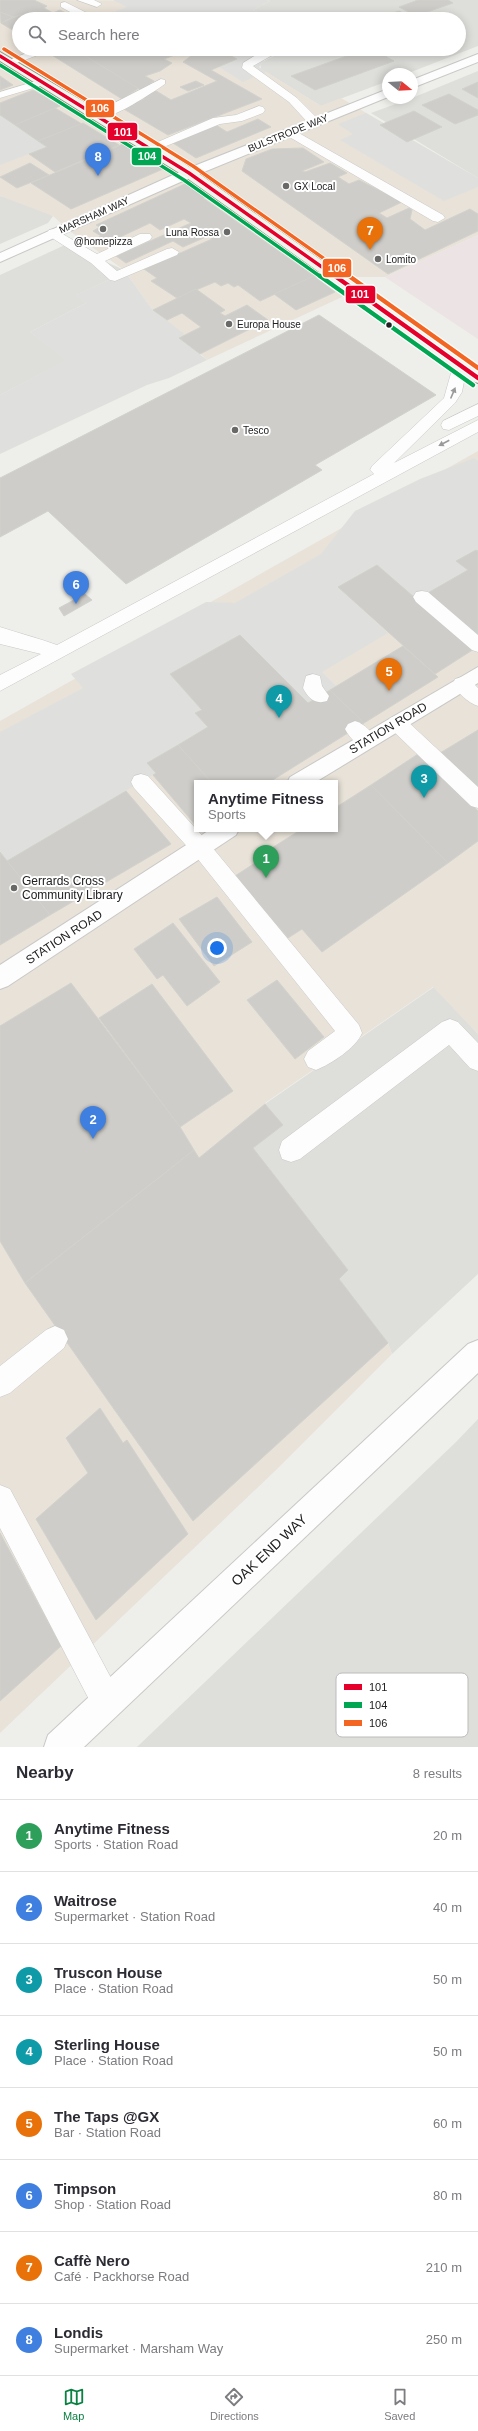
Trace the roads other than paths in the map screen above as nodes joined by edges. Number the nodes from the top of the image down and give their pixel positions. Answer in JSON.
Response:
{"nodes":[{"id":1,"x":82,"y":0,"type":"edge"},
{"id":2,"x":96,"y":4,"type":"dead end"},
{"id":3,"x":65,"y":5,"type":"dead end"},
{"id":4,"x":78,"y":12,"type":"edge"},
{"id":5,"x":18,"y":56,"type":"edge"},
{"id":6,"x":262,"y":56,"type":"edge"},
{"id":7,"x":478,"y":58,"type":"edge"},
{"id":8,"x":5,"y":59,"type":"edge"},
{"id":9,"x":42,"y":82,"type":"junction"},
{"id":10,"x":161,"y":82,"type":"dead end"},
{"id":11,"x":418,"y":82,"type":"edge"},
{"id":12,"x":382,"y":95,"type":"edge"},
{"id":13,"x":3,"y":96,"type":"dead end"},
{"id":14,"x":259,"y":110,"type":"dead end"},
{"id":15,"x":97,"y":115,"type":"junction"},
{"id":16,"x":314,"y":122,"type":"junction"},
{"id":17,"x":290,"y":132,"type":"junction"},
{"id":18,"x":150,"y":148,"type":"junction"},
{"id":19,"x":189,"y":173,"type":"junction"},
{"id":20,"x":438,"y":218,"type":"dead end"},
{"id":21,"x":54,"y":233,"type":"junction"},
{"id":22,"x":145,"y":237,"type":"dead end"},
{"id":23,"x":172,"y":252,"type":"dead end"},
{"id":24,"x":0,"y":258,"type":"edge"},
{"id":25,"x":96,"y":260,"type":"junction"},
{"id":26,"x":460,"y":366,"type":"junction"},
{"id":27,"x":478,"y":378,"type":"edge"},
{"id":28,"x":478,"y":409,"type":"edge"},
{"id":29,"x":478,"y":425,"type":"edge"},
{"id":30,"x":388,"y":461,"type":"junction"},
{"id":31,"x":352,"y":493,"type":"junction"},
{"id":32,"x":422,"y":597,"type":"dead end"},
{"id":33,"x":0,"y":634,"type":"edge"},
{"id":34,"x":478,"y":644,"type":"edge"},
{"id":35,"x":56,"y":652,"type":"junction"},
{"id":36,"x":470,"y":679,"type":"edge"},
{"id":37,"x":0,"y":684,"type":"edge"},
{"id":38,"x":478,"y":699,"type":"edge"},
{"id":39,"x":397,"y":723,"type":"junction"},
{"id":40,"x":302,"y":780,"type":"edge"},
{"id":41,"x":141,"y":782,"type":"dead end"},
{"id":42,"x":478,"y":800,"type":"edge"},
{"id":43,"x":223,"y":832,"type":"edge"},
{"id":44,"x":200,"y":847,"type":"junction"},
{"id":45,"x":0,"y":978,"type":"edge"},
{"id":46,"x":316,"y":1059,"type":"dead end"},
{"id":47,"x":478,"y":1060,"type":"edge"},
{"id":48,"x":291,"y":1150,"type":"dead end"},
{"id":49,"x":55,"y":1339,"type":"dead end"},
{"id":50,"x":478,"y":1354,"type":"edge"},
{"id":51,"x":0,"y":1383,"type":"edge"},
{"id":52,"x":0,"y":1499,"type":"edge"},
{"id":53,"x":108,"y":1702,"type":"junction"},
{"id":54,"x":60,"y":1747,"type":"edge"}],
"edges":[{"from":1,"to":2,"type":"lane"},
{"from":3,"to":4,"type":"lane"},
{"from":5,"to":8,"type":"lane"},
{"from":6,"to":16,"type":"lane"},
{"from":7,"to":11,"type":"street"},
{"from":8,"to":9,"type":"main road"},
{"from":9,"to":13,"type":"lane"},
{"from":9,"to":15,"type":"main road"},
{"from":10,"to":15,"type":"lane"},
{"from":12,"to":16,"type":"street","name":"BULSTRODE WAY"},
{"from":14,"to":18,"type":"lane"},
{"from":15,"to":18,"type":"main road"},
{"from":16,"to":17,"type":"street","name":"BULSTRODE WAY"},
{"from":17,"to":19,"type":"street","name":"BULSTRODE WAY"},
{"from":17,"to":20,"type":"lane"},
{"from":18,"to":19,"type":"main road"},
{"from":19,"to":21,"type":"street","name":"MARSHAM WAY"},
{"from":19,"to":26,"type":"main road"},
{"from":21,"to":24,"type":"street","name":"MARSHAM WAY"},
{"from":21,"to":25,"type":"lane"},
{"from":22,"to":25,"type":"lane"},
{"from":23,"to":25,"type":"lane"},
{"from":26,"to":27,"type":"main road"},
{"from":30,"to":26,"type":"lane","one_way":true},
{"from":28,"to":30,"type":"lane"},
{"from":29,"to":31,"type":"lane","one_way":true},
{"from":30,"to":31,"type":"lane"},
{"from":31,"to":35,"type":"lane"},
{"from":32,"to":34,"type":"lane"},
{"from":33,"to":35,"type":"lane"},
{"from":35,"to":37,"type":"lane"},
{"from":36,"to":38,"type":"lane"},
{"from":36,"to":39,"type":"street","name":"STATION ROAD"},
{"from":39,"to":40,"type":"street","name":"STATION ROAD"},
{"from":39,"to":42,"type":"lane"},
{"from":41,"to":44,"type":"lane"},
{"from":43,"to":44,"type":"street","name":"STATION ROAD"},
{"from":44,"to":45,"type":"street","name":"STATION ROAD"},
{"from":44,"to":46,"type":"lane"},
{"from":47,"to":48,"type":"lane"},
{"from":49,"to":51,"type":"lane"},
{"from":50,"to":53,"type":"street","name":"OAK END WAY"},
{"from":52,"to":53,"type":"lane"},
{"from":53,"to":54,"type":"street","name":"OAK END WAY"}]}
